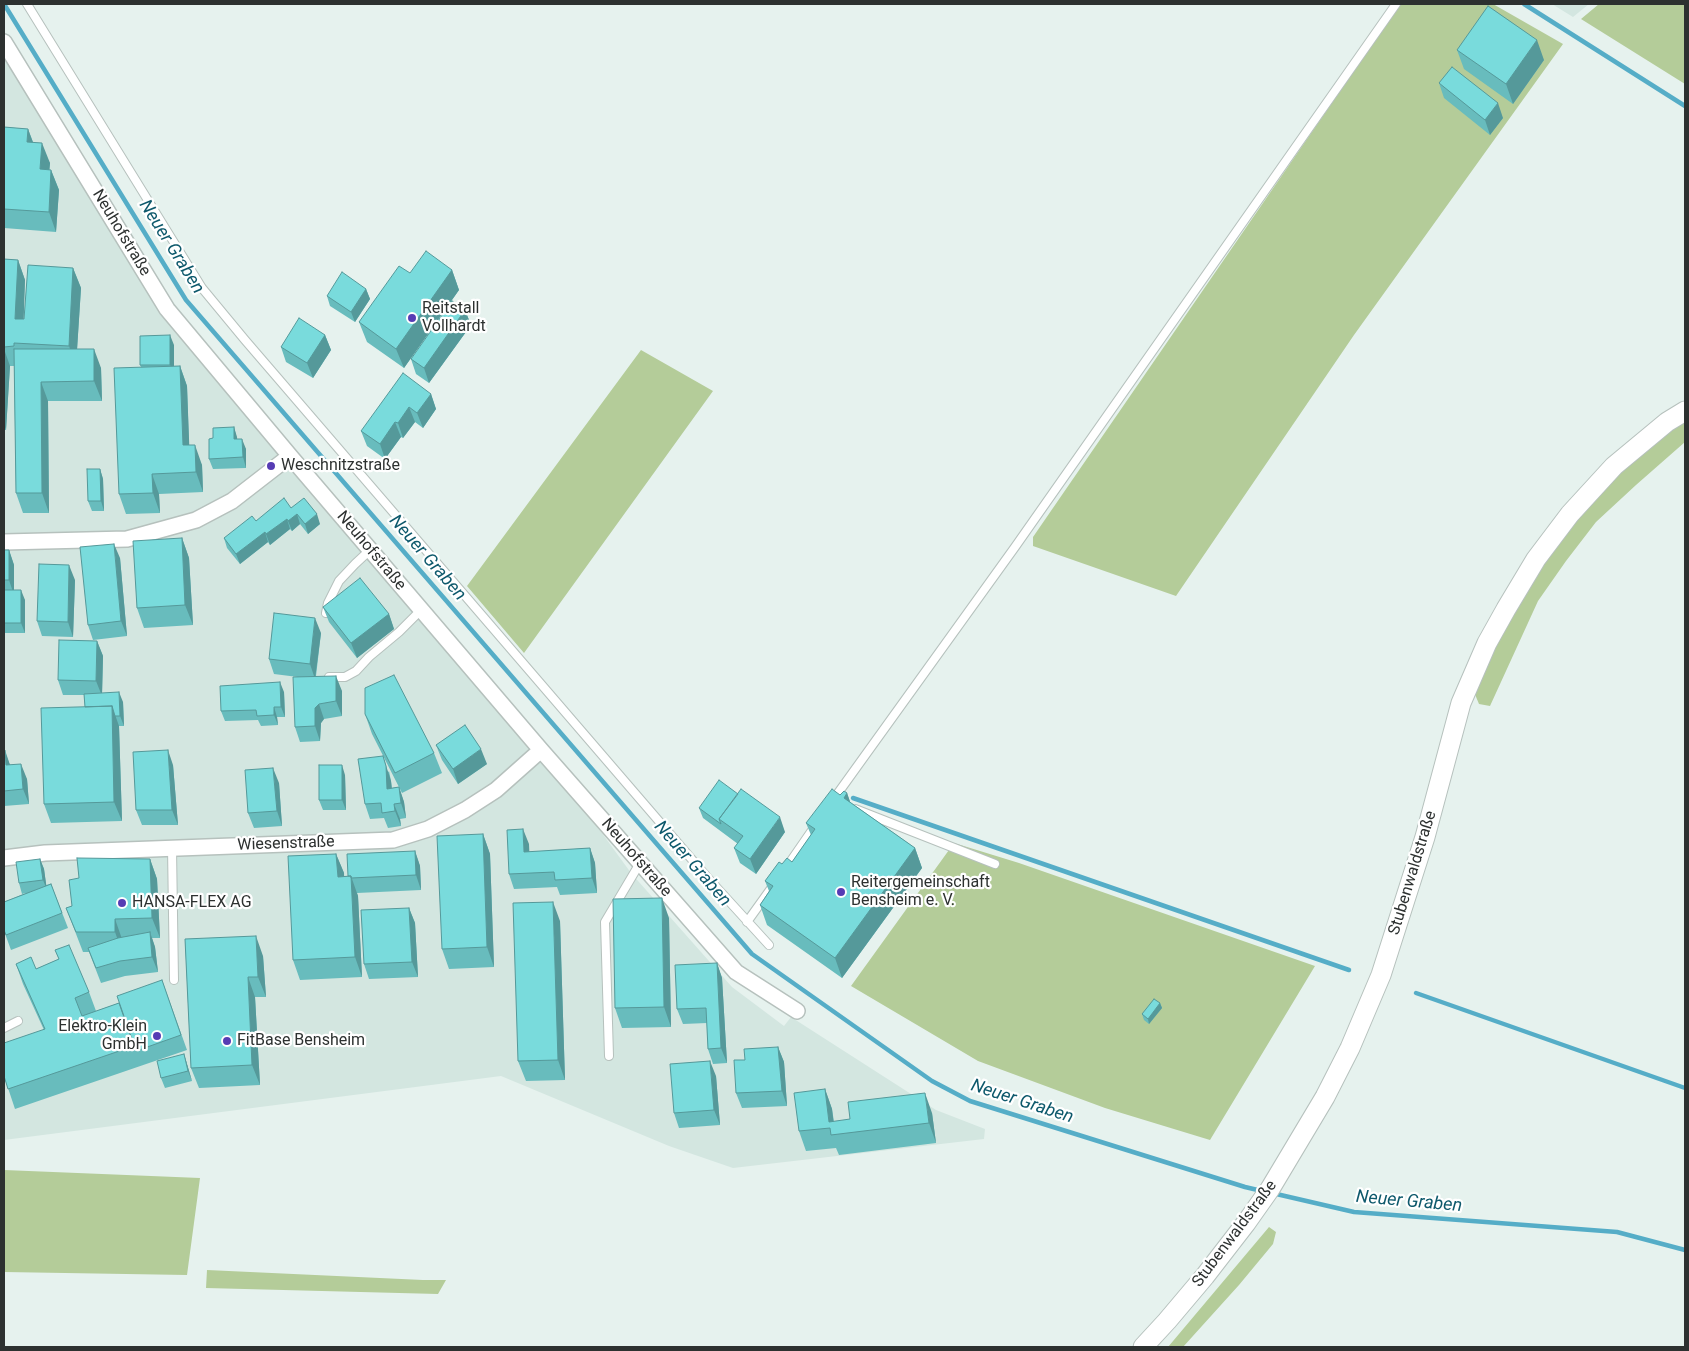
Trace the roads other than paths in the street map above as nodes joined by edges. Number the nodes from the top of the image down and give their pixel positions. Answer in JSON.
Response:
{"nodes":[{"id":1,"x":27,"y":4,"type":"edge"},
{"id":2,"x":1396,"y":4,"type":"edge"},
{"id":3,"x":4,"y":42,"type":"edge"},
{"id":4,"x":1685,"y":411,"type":"edge"},
{"id":5,"x":290,"y":456,"type":"junction"},
{"id":6,"x":4,"y":542,"type":"edge"},
{"id":7,"x":370,"y":550,"type":"junction"},
{"id":8,"x":421,"y":610,"type":"junction"},
{"id":9,"x":326,"y":613,"type":"edge"},
{"id":10,"x":329,"y":677,"type":"edge"},
{"id":11,"x":541,"y":750,"type":"junction"},
{"id":12,"x":833,"y":800,"type":"junction"},
{"id":13,"x":842,"y":803,"type":"edge"},
{"id":14,"x":851,"y":807,"type":"edge"},
{"id":15,"x":827,"y":808,"type":"edge"},
{"id":16,"x":822,"y":816,"type":"edge"},
{"id":17,"x":172,"y":848,"type":"junction"},
{"id":18,"x":4,"y":858,"type":"edge"},
{"id":19,"x":640,"y":863,"type":"junction"},
{"id":20,"x":995,"y":864,"type":"dead end"},
{"id":21,"x":747,"y":922,"type":"junction"},
{"id":22,"x":769,"y":945,"type":"dead end"},
{"id":23,"x":174,"y":980,"type":"dead end"},
{"id":24,"x":797,"y":1011,"type":"dead end"},
{"id":25,"x":18,"y":1021,"type":"dead end"},
{"id":26,"x":4,"y":1028,"type":"edge"},
{"id":27,"x":609,"y":1056,"type":"dead end"},
{"id":28,"x":1143,"y":1347,"type":"edge"}],
"edges":[{"from":1,"to":21,"type":"lane"},
{"from":2,"to":12,"type":"lane"},
{"from":3,"to":5,"type":"street","name":"Neuhofstraße"},
{"from":4,"to":28,"type":"street","name":"Stubenwaldstraße"},
{"from":5,"to":6,"type":"street"},
{"from":5,"to":7,"type":"street","name":"Neuhofstraße"},
{"from":7,"to":8,"type":"street","name":"Neuhofstraße"},
{"from":7,"to":9,"type":"lane"},
{"from":8,"to":10,"type":"lane"},
{"from":8,"to":11,"type":"street","name":"Neuhofstraße"},
{"from":11,"to":17,"type":"street","name":"Wiesenstraße"},
{"from":11,"to":19,"type":"street","name":"Neuhofstraße"},
{"from":12,"to":13,"type":"lane"},
{"from":12,"to":15,"type":"lane"},
{"from":14,"to":20,"type":"lane"},
{"from":16,"to":21,"type":"lane"},
{"from":17,"to":18,"type":"street","name":"Wiesenstraße"},
{"from":17,"to":23,"type":"lane"},
{"from":19,"to":24,"type":"street","name":"Neuhofstraße"},
{"from":19,"to":27,"type":"lane"},
{"from":21,"to":22,"type":"lane"},
{"from":25,"to":26,"type":"lane"}]}
